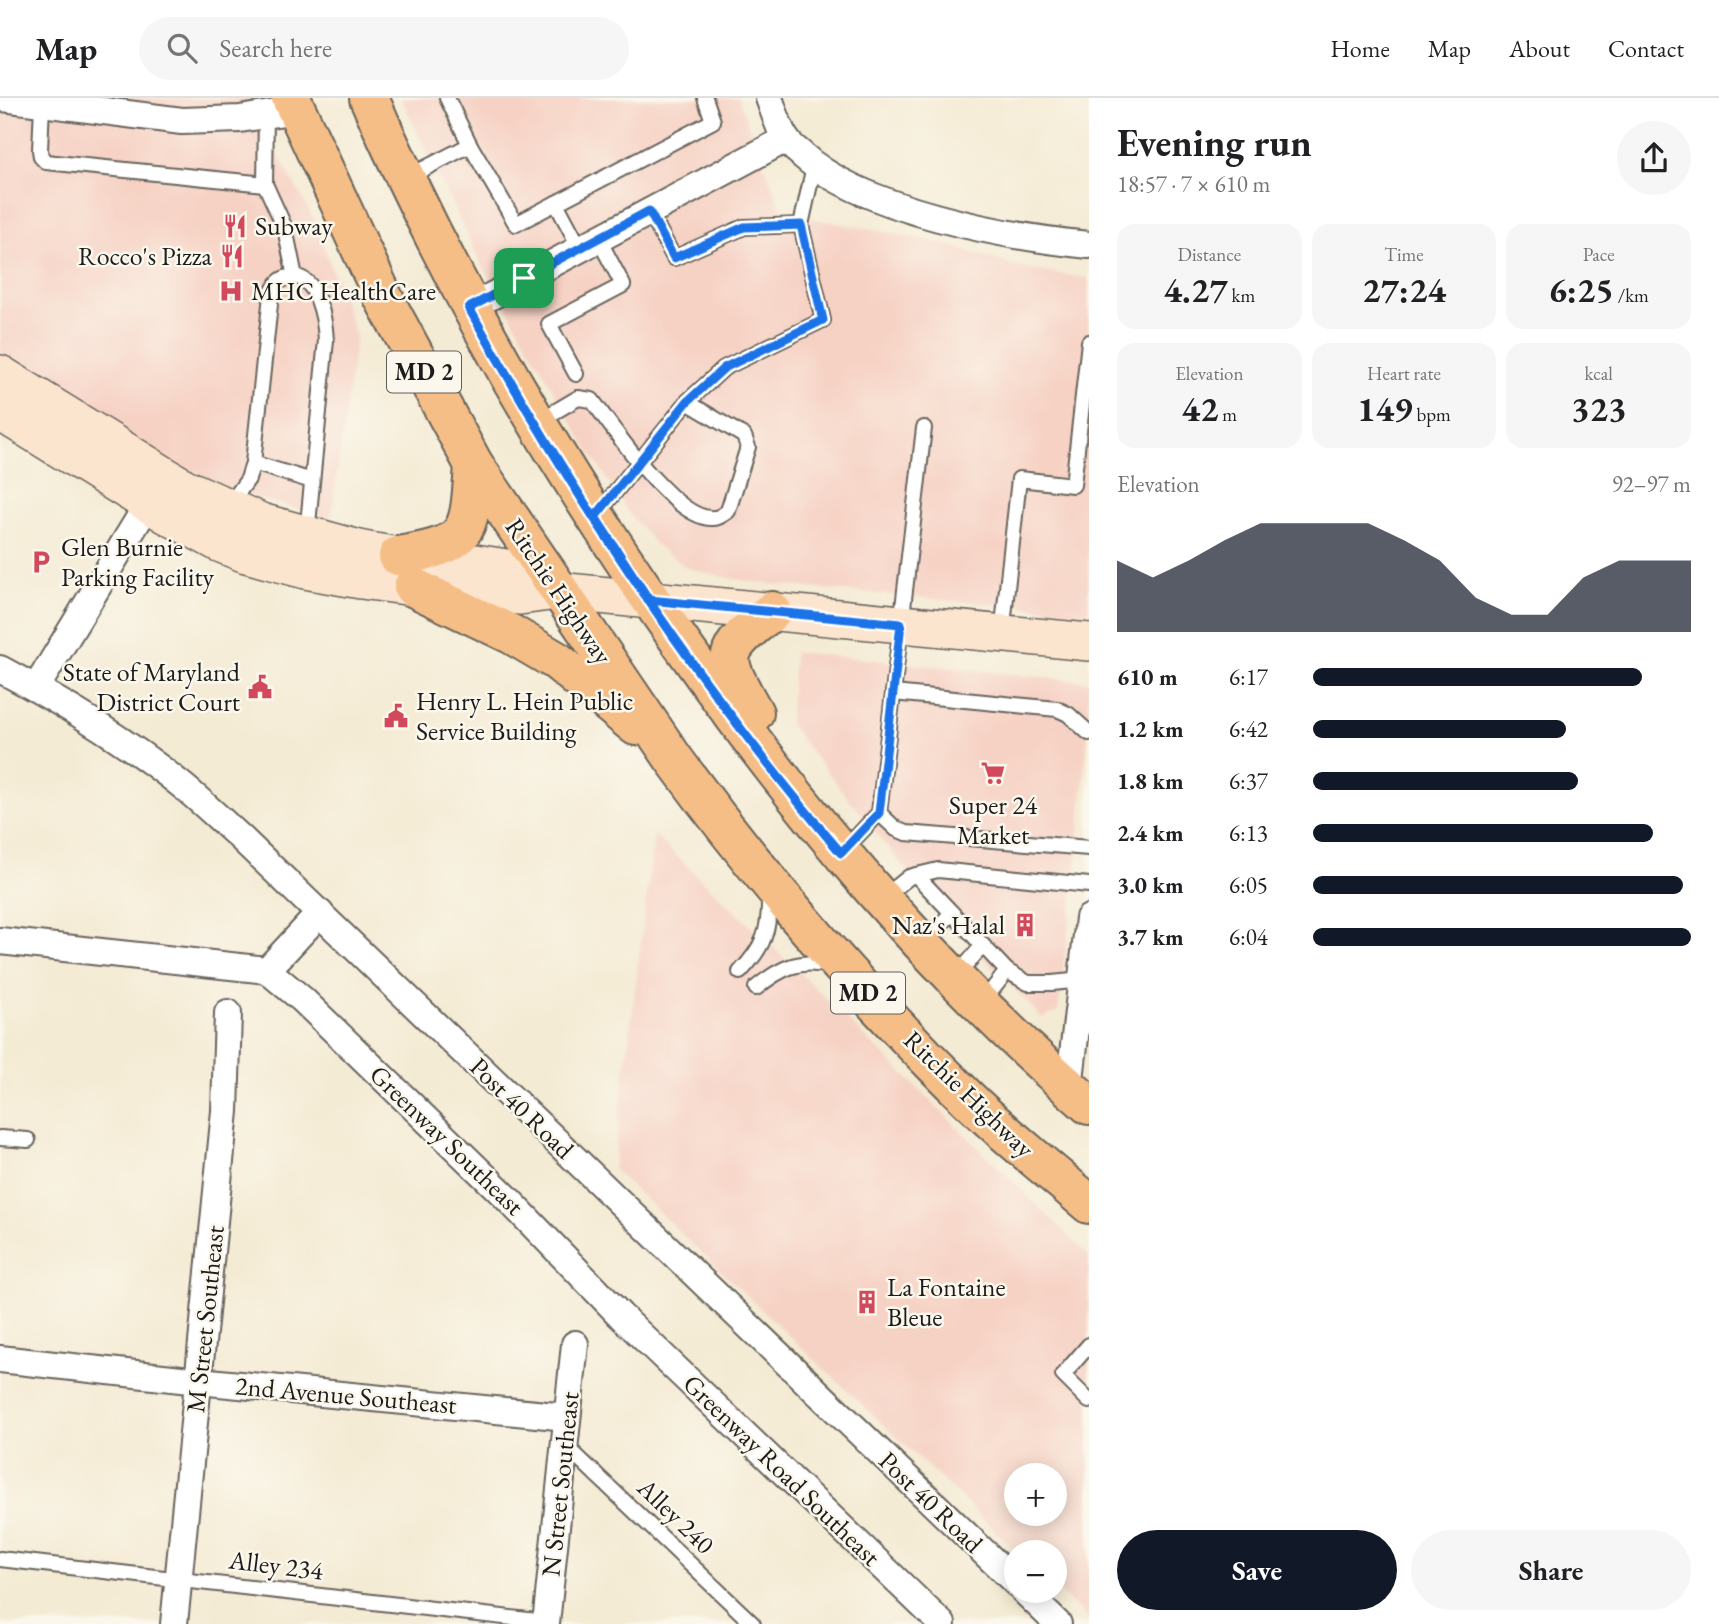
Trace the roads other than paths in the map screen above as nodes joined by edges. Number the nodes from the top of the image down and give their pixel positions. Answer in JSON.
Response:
{"nodes":[{"id":1,"x":3,"y":98,"type":"edge"},
{"id":2,"x":369,"y":98,"type":"edge"},
{"id":3,"x":447,"y":98,"type":"edge"},
{"id":4,"x":705,"y":98,"type":"edge"},
{"id":5,"x":769,"y":98,"type":"edge"},
{"id":6,"x":42,"y":105,"type":"junction"},
{"id":7,"x":284,"y":108,"type":"edge"},
{"id":8,"x":786,"y":139,"type":"junction"},
{"id":9,"x":470,"y":145,"type":"junction"},
{"id":10,"x":814,"y":166,"type":"junction"},
{"id":11,"x":405,"y":178,"type":"junction"},
{"id":12,"x":265,"y":184,"type":"junction"},
{"id":13,"x":556,"y":203,"type":"junction"},
{"id":14,"x":649,"y":211,"type":"junction"},
{"id":15,"x":801,"y":225,"type":"junction"},
{"id":16,"x":589,"y":244,"type":"junction"},
{"id":17,"x":1089,"y":245,"type":"edge"},
{"id":18,"x":295,"y":277,"type":"junction"},
{"id":19,"x":469,"y":308,"type":"junction"},
{"id":20,"x":1089,"y":342,"type":"edge"},
{"id":21,"x":0,"y":374,"type":"edge"},
{"id":22,"x":576,"y":374,"type":"dead end"},
{"id":23,"x":687,"y":402,"type":"junction"},
{"id":24,"x":0,"y":412,"type":"edge"},
{"id":25,"x":535,"y":423,"type":"junction"},
{"id":26,"x":924,"y":428,"type":"dead end"},
{"id":27,"x":639,"y":462,"type":"junction"},
{"id":28,"x":253,"y":463,"type":"junction"},
{"id":29,"x":474,"y":465,"type":"junction"},
{"id":30,"x":312,"y":481,"type":"junction"},
{"id":31,"x":157,"y":490,"type":"junction"},
{"id":32,"x":228,"y":507,"type":"junction"},
{"id":33,"x":595,"y":517,"type":"junction"},
{"id":34,"x":306,"y":536,"type":"junction"},
{"id":35,"x":406,"y":571,"type":"junction"},
{"id":36,"x":557,"y":590,"type":"junction"},
{"id":37,"x":649,"y":600,"type":"junction"},
{"id":38,"x":772,"y":611,"type":"junction"},
{"id":39,"x":901,"y":624,"type":"junction"},
{"id":40,"x":1002,"y":634,"type":"junction"},
{"id":41,"x":1089,"y":642,"type":"edge"},
{"id":42,"x":0,"y":669,"type":"edge"},
{"id":43,"x":36,"y":688,"type":"junction"},
{"id":44,"x":893,"y":692,"type":"junction"},
{"id":45,"x":1089,"y":733,"type":"edge"},
{"id":46,"x":673,"y":758,"type":"junction"},
{"id":47,"x":879,"y":813,"type":"junction"},
{"id":48,"x":830,"y":840,"type":"junction"},
{"id":49,"x":1089,"y":848,"type":"edge"},
{"id":50,"x":916,"y":875,"type":"junction"},
{"id":51,"x":769,"y":880,"type":"junction"},
{"id":52,"x":1089,"y":885,"type":"edge"},
{"id":53,"x":882,"y":899,"type":"junction"},
{"id":54,"x":320,"y":913,"type":"junction"},
{"id":55,"x":952,"y":913,"type":"junction"},
{"id":56,"x":1089,"y":918,"type":"edge"},
{"id":57,"x":0,"y":942,"type":"edge"},
{"id":58,"x":922,"y":943,"type":"junction"},
{"id":59,"x":982,"y":946,"type":"junction"},
{"id":60,"x":267,"y":970,"type":"junction"},
{"id":61,"x":1007,"y":971,"type":"junction"},
{"id":62,"x":740,"y":972,"type":"dead end"},
{"id":63,"x":850,"y":973,"type":"junction"},
{"id":64,"x":955,"y":978,"type":"junction"},
{"id":65,"x":1082,"y":980,"type":"junction"},
{"id":66,"x":756,"y":988,"type":"dead end"},
{"id":67,"x":981,"y":1004,"type":"junction"},
{"id":68,"x":228,"y":1013,"type":"dead end"},
{"id":69,"x":1084,"y":1015,"type":"edge"},
{"id":70,"x":1079,"y":1096,"type":"edge"},
{"id":71,"x":0,"y":1138,"type":"edge"},
{"id":72,"x":28,"y":1140,"type":"dead end"},
{"id":73,"x":1089,"y":1204,"type":"edge"},
{"id":74,"x":621,"y":1316,"type":"joint"},
{"id":75,"x":575,"y":1344,"type":"dead end"},
{"id":76,"x":1089,"y":1345,"type":"edge"},
{"id":77,"x":0,"y":1359,"type":"edge"},
{"id":78,"x":199,"y":1381,"type":"junction"},
{"id":79,"x":1089,"y":1401,"type":"edge"},
{"id":80,"x":567,"y":1417,"type":"junction"},
{"id":81,"x":564,"y":1444,"type":"junction"},
{"id":82,"x":0,"y":1559,"type":"edge"},
{"id":83,"x":1004,"y":1571,"type":"edge"},
{"id":84,"x":179,"y":1579,"type":"junction"},
{"id":85,"x":1036,"y":1603,"type":"edge"},
{"id":86,"x":546,"y":1623,"type":"edge"},
{"id":87,"x":749,"y":1623,"type":"edge"},
{"id":88,"x":174,"y":1624,"type":"edge"},
{"id":89,"x":942,"y":1624,"type":"edge"},
{"id":90,"x":1058,"y":1624,"type":"edge"}],
"edges":[{"from":1,"to":6,"type":"street"},
{"from":2,"to":11,"type":"main road","number":"MD 2"},
{"from":3,"to":9,"type":"lane"},
{"from":4,"to":13,"type":"lane"},
{"from":5,"to":8,"type":"street"},
{"from":6,"to":7,"type":"street"},
{"from":6,"to":12,"type":"lane"},
{"from":7,"to":12,"type":"lane"},
{"from":7,"to":29,"type":"main road","name":"Ritchie Highway","number":"MD 2"},
{"from":8,"to":10,"type":"street"},
{"from":8,"to":14,"type":"street"},
{"from":9,"to":11,"type":"lane"},
{"from":9,"to":13,"type":"lane"},
{"from":10,"to":15,"type":"lane"},
{"from":10,"to":17,"type":"street"},
{"from":11,"to":19,"type":"main road","number":"MD 2"},
{"from":12,"to":18,"type":"lane"},
{"from":13,"to":16,"type":"lane"},
{"from":14,"to":15,"type":"lane"},
{"from":14,"to":16,"type":"street"},
{"from":15,"to":23,"type":"lane"},
{"from":16,"to":19,"type":"street"},
{"from":16,"to":22,"type":"lane"},
{"from":18,"to":28,"type":"lane"},
{"from":18,"to":30,"type":"lane"},
{"from":19,"to":25,"type":"main road","number":"MD 2"},
{"from":20,"to":40,"type":"lane"},
{"from":21,"to":31,"type":"main road"},
{"from":23,"to":27,"type":"lane"},
{"from":23,"to":27,"type":"lane"},
{"from":24,"to":31,"type":"main road"},
{"from":25,"to":27,"type":"lane"},
{"from":25,"to":33,"type":"main road","number":"MD 2"},
{"from":26,"to":39,"type":"lane"},
{"from":27,"to":33,"type":"lane"},
{"from":28,"to":30,"type":"lane"},
{"from":28,"to":32,"type":"lane"},
{"from":29,"to":35,"type":"main road"},
{"from":29,"to":36,"type":"main road","name":"Ritchie Highway","number":"MD 2"},
{"from":30,"to":34,"type":"lane"},
{"from":31,"to":32,"type":"main road"},
{"from":31,"to":35,"type":"main road"},
{"from":31,"to":43,"type":"street"},
{"from":32,"to":34,"type":"main road"},
{"from":33,"to":37,"type":"main road","number":"MD 2"},
{"from":34,"to":35,"type":"main road"},
{"from":35,"to":36,"type":"main road"},
{"from":35,"to":46,"type":"main road"},
{"from":36,"to":37,"type":"main road"},
{"from":36,"to":46,"type":"main road","name":"Ritchie Highway","number":"MD 2"},
{"from":37,"to":38,"type":"main road"},
{"from":37,"to":48,"type":"main road","number":"MD 2"},
{"from":38,"to":39,"type":"main road"},
{"from":38,"to":48,"type":"main road"},
{"from":39,"to":40,"type":"main road"},
{"from":39,"to":44,"type":"lane"},
{"from":40,"to":41,"type":"main road"},
{"from":42,"to":43,"type":"street","name":"Post 40 Road"},
{"from":43,"to":54,"type":"street","name":"Post 40 Road"},
{"from":44,"to":45,"type":"lane"},
{"from":44,"to":47,"type":"lane"},
{"from":46,"to":51,"type":"main road","name":"Ritchie Highway","number":"MD 2"},
{"from":47,"to":48,"type":"lane"},
{"from":47,"to":49,"type":"lane"},
{"from":48,"to":53,"type":"main road","number":"MD 2"},
{"from":50,"to":52,"type":"lane"},
{"from":50,"to":53,"type":"lane"},
{"from":50,"to":55,"type":"lane"},
{"from":51,"to":62,"type":"lane"},
{"from":51,"to":63,"type":"main road","name":"Ritchie Highway","number":"MD 2"},
{"from":53,"to":58,"type":"main road","number":"MD 2"},
{"from":54,"to":60,"type":"street"},
{"from":54,"to":83,"type":"street","name":"Post 40 Road"},
{"from":55,"to":58,"type":"lane"},
{"from":55,"to":59,"type":"lane"},
{"from":56,"to":65,"type":"street"},
{"from":57,"to":60,"type":"street"},
{"from":58,"to":64,"type":"main road","number":"MD 2"},
{"from":59,"to":61,"type":"lane"},
{"from":59,"to":64,"type":"lane"},
{"from":60,"to":74,"type":"street","name":"Greenway Southeast"},
{"from":61,"to":65,"type":"lane"},
{"from":61,"to":67,"type":"lane"},
{"from":63,"to":66,"type":"lane"},
{"from":63,"to":73,"type":"main road","name":"Ritchie Highway","number":"MD 2"},
{"from":64,"to":67,"type":"main road","number":"MD 2"},
{"from":65,"to":69,"type":"street"},
{"from":67,"to":70,"type":"main road","number":"MD 2"},
{"from":68,"to":78,"type":"street","name":"M Street Southeast"},
{"from":69,"to":70,"type":"street"},
{"from":71,"to":72,"type":"lane"},
{"from":74,"to":89,"type":"street","name":"Greenway Road Southeast"},
{"from":75,"to":80,"type":"street","name":"N Street Southeast"},
{"from":76,"to":79,"type":"lane"},
{"from":77,"to":78,"type":"street","name":"2nd Avenue Southeast"},
{"from":78,"to":80,"type":"street","name":"2nd Avenue Southeast"},
{"from":78,"to":84,"type":"street","name":"M Street Southeast"},
{"from":80,"to":81,"type":"street","name":"N Street Southeast"},
{"from":81,"to":86,"type":"street","name":"N Street Southeast"},
{"from":81,"to":87,"type":"lane","name":"Alley 240"},
{"from":82,"to":84,"type":"lane","name":"Alley 234"},
{"from":84,"to":86,"type":"lane","name":"Alley 234"},
{"from":84,"to":88,"type":"street","name":"M Street Southeast"},
{"from":85,"to":90,"type":"street"}]}
